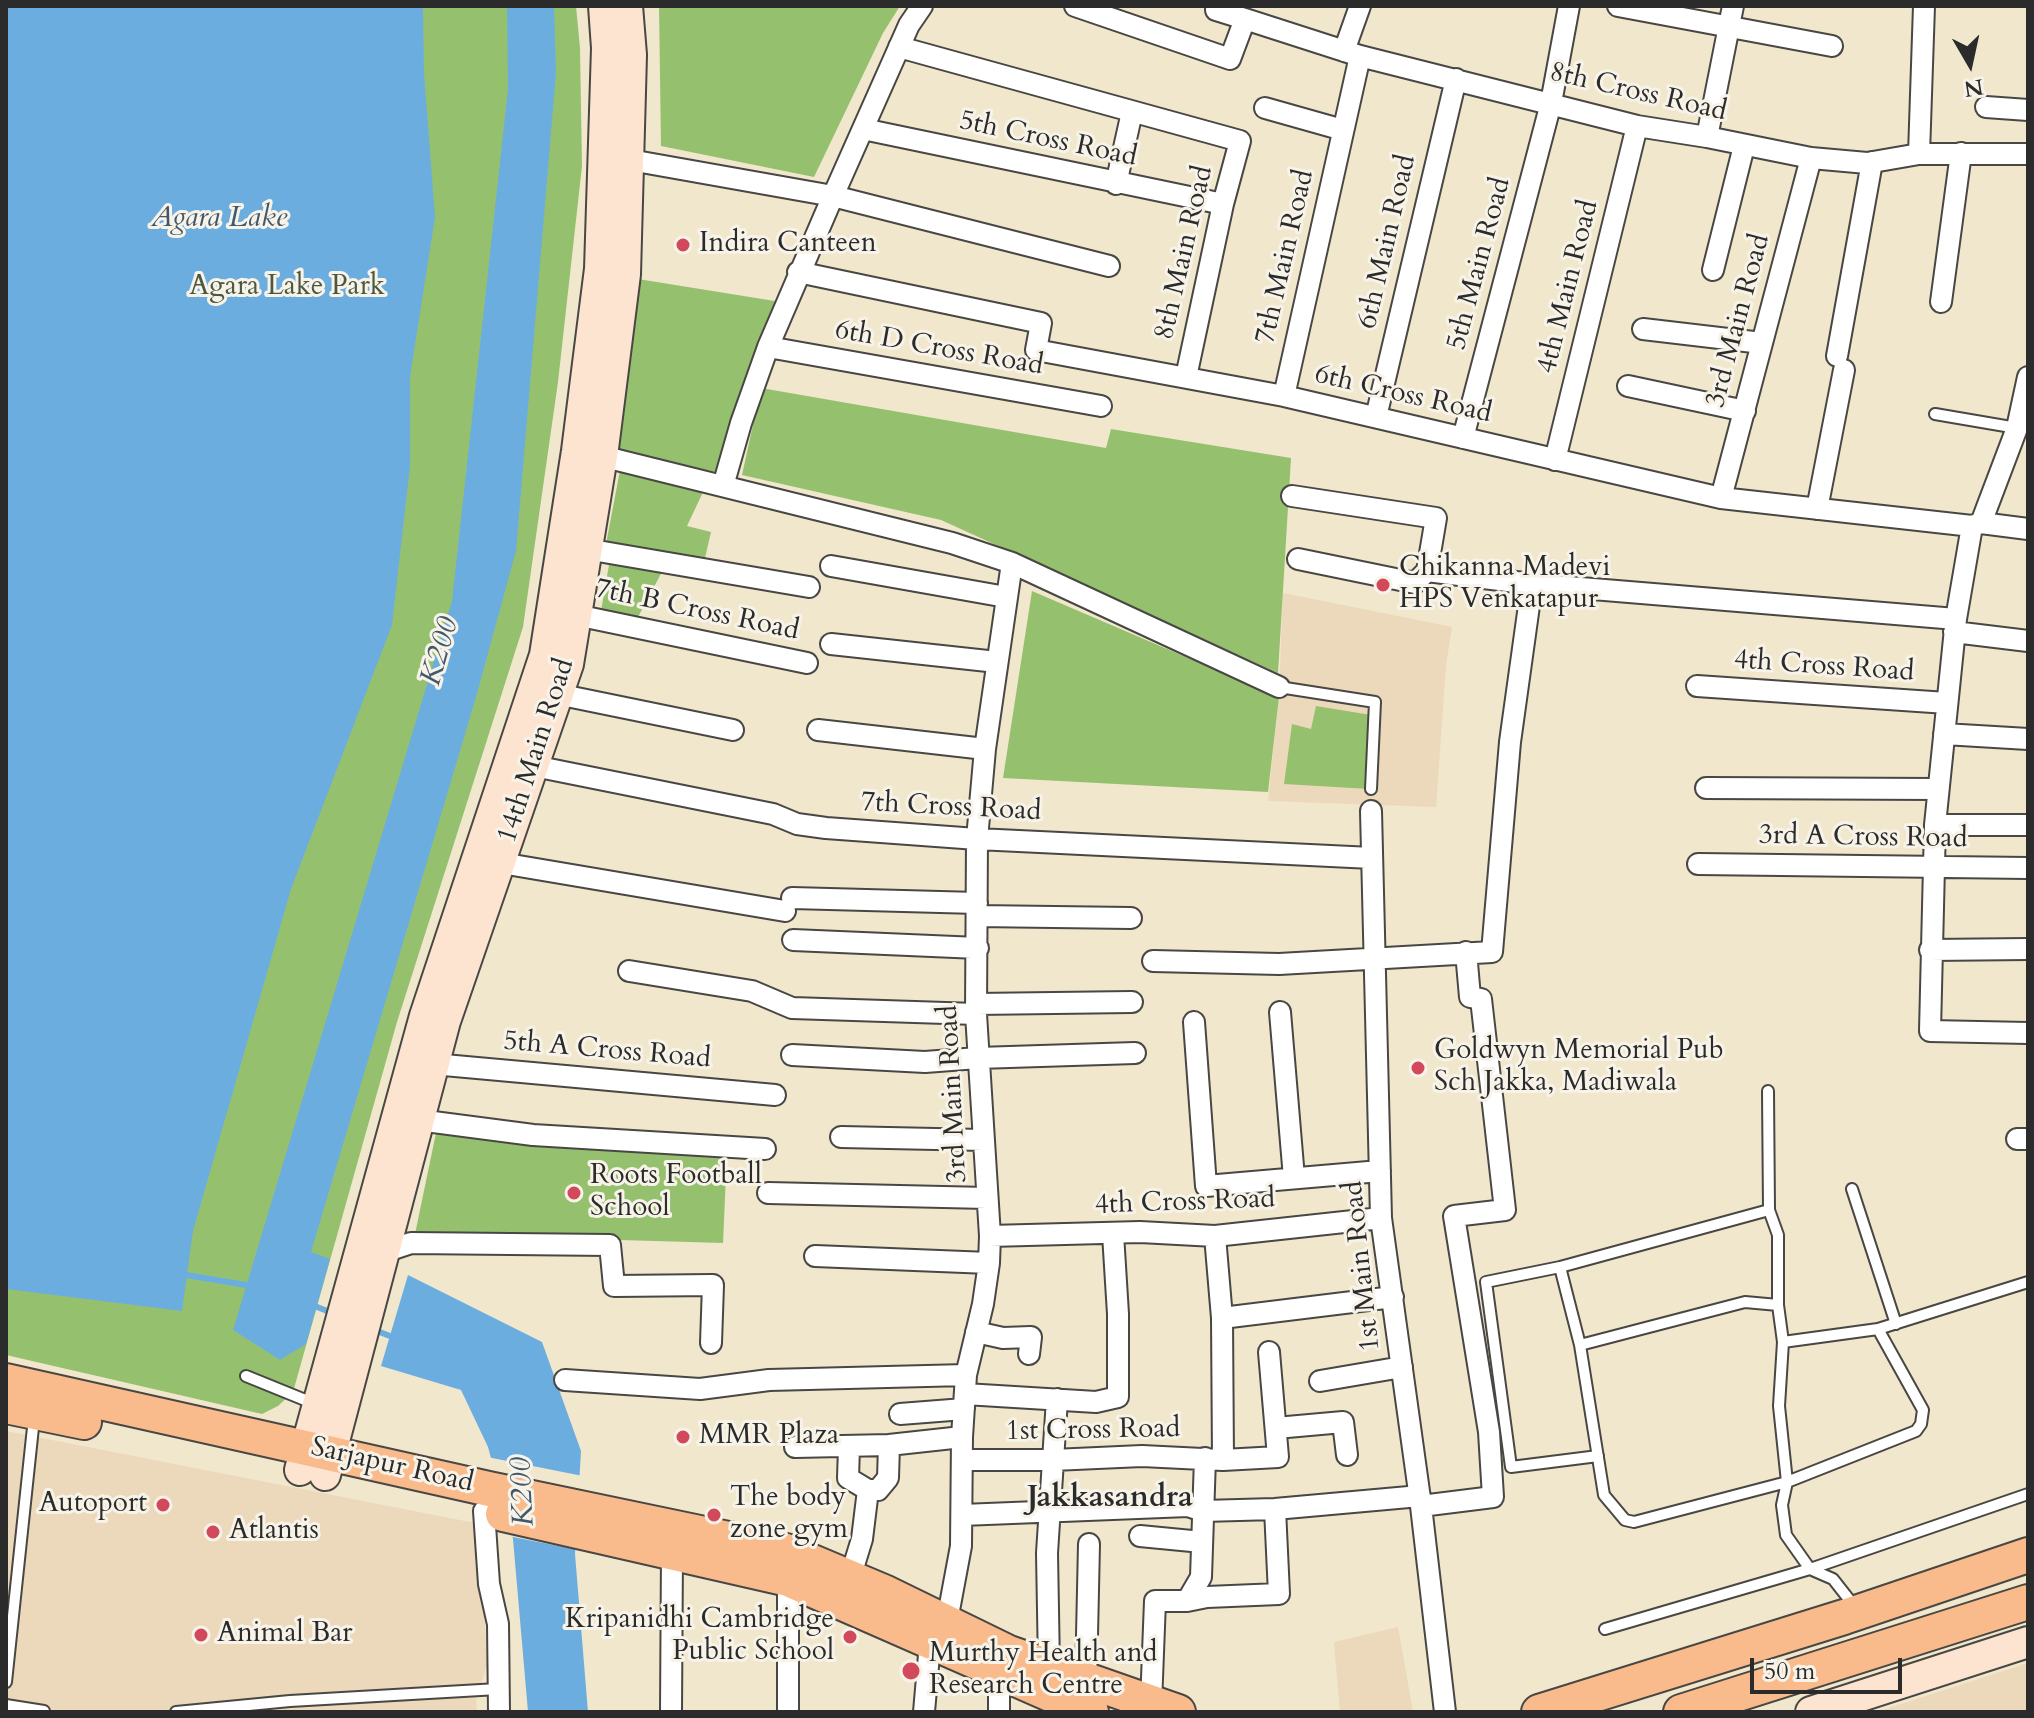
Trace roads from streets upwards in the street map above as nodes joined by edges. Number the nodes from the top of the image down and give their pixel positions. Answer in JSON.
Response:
{"nodes":[{"id":1,"x":604,"y":6,"type":"edge"},
{"id":2,"x":627,"y":6,"type":"edge"},
{"id":3,"x":922,"y":6,"type":"edge"},
{"id":4,"x":1075,"y":6,"type":"edge"},
{"id":5,"x":1217,"y":6,"type":"edge"},
{"id":6,"x":1360,"y":6,"type":"edge"},
{"id":7,"x":1569,"y":6,"type":"edge"},
{"id":8,"x":1618,"y":6,"type":"edge"},
{"id":9,"x":1924,"y":6,"type":"edge"},
{"id":10,"x":1731,"y":15,"type":"edge"},
{"id":11,"x":1245,"y":19,"type":"junction"},
{"id":12,"x":1832,"y":46,"type":"dead end"},
{"id":13,"x":899,"y":47,"type":"junction"},
{"id":14,"x":1352,"y":54,"type":"junction"},
{"id":15,"x":1456,"y":79,"type":"junction"},
{"id":16,"x":1551,"y":103,"type":"junction"},
{"id":17,"x":1986,"y":107,"type":"dead end"},
{"id":18,"x":1265,"y":108,"type":"dead end"},
{"id":19,"x":2028,"y":110,"type":"edge"},
{"id":20,"x":1132,"y":112,"type":"junction"},
{"id":21,"x":1637,"y":126,"type":"junction"},
{"id":22,"x":863,"y":129,"type":"junction"},
{"id":23,"x":1343,"y":130,"type":"junction"},
{"id":24,"x":1707,"y":137,"type":"junction"},
{"id":25,"x":1744,"y":146,"type":"junction"},
{"id":26,"x":1961,"y":153,"type":"junction"},
{"id":27,"x":1919,"y":154,"type":"junction"},
{"id":28,"x":2028,"y":154,"type":"edge"},
{"id":29,"x":1811,"y":158,"type":"junction"},
{"id":30,"x":630,"y":160,"type":"junction"},
{"id":31,"x":1872,"y":162,"type":"junction"},
{"id":32,"x":1116,"y":184,"type":"junction"},
{"id":33,"x":833,"y":196,"type":"junction"},
{"id":34,"x":1223,"y":204,"type":"junction"},
{"id":35,"x":1109,"y":266,"type":"dead end"},
{"id":36,"x":1713,"y":270,"type":"dead end"},
{"id":37,"x":798,"y":272,"type":"junction"},
{"id":38,"x":1941,"y":302,"type":"dead end"},
{"id":39,"x":1643,"y":329,"type":"dead end"},
{"id":40,"x":1762,"y":343,"type":"junction"},
{"id":41,"x":768,"y":347,"type":"junction"},
{"id":42,"x":1186,"y":377,"type":"junction"},
{"id":43,"x":2028,"y":377,"type":"edge"},
{"id":44,"x":1628,"y":386,"type":"dead end"},
{"id":45,"x":1284,"y":396,"type":"junction"},
{"id":46,"x":1101,"y":406,"type":"dead end"},
{"id":47,"x":1745,"y":411,"type":"junction"},
{"id":48,"x":1376,"y":417,"type":"junction"},
{"id":49,"x":1463,"y":438,"type":"junction"},
{"id":50,"x":2019,"y":451,"type":"edge"},
{"id":51,"x":590,"y":454,"type":"junction"},
{"id":52,"x":1555,"y":460,"type":"junction"},
{"id":53,"x":723,"y":486,"type":"junction"},
{"id":54,"x":1292,"y":496,"type":"dead end"},
{"id":55,"x":1721,"y":498,"type":"junction"},
{"id":56,"x":1817,"y":509,"type":"junction"},
{"id":57,"x":1977,"y":524,"type":"junction"},
{"id":58,"x":2028,"y":529,"type":"edge"},
{"id":59,"x":586,"y":549,"type":"junction"},
{"id":60,"x":1298,"y":559,"type":"dead end"},
{"id":61,"x":1012,"y":563,"type":"junction"},
{"id":62,"x":831,"y":566,"type":"dead end"},
{"id":63,"x":1427,"y":571,"type":"junction"},
{"id":64,"x":1532,"y":584,"type":"junction"},
{"id":65,"x":809,"y":587,"type":"dead end"},
{"id":66,"x":1006,"y":597,"type":"junction"},
{"id":67,"x":576,"y":615,"type":"junction"},
{"id":68,"x":1955,"y":626,"type":"junction"},
{"id":69,"x":2028,"y":641,"type":"edge"},
{"id":70,"x":831,"y":644,"type":"dead end"},
{"id":71,"x":997,"y":662,"type":"junction"},
{"id":72,"x":807,"y":663,"type":"dead end"},
{"id":73,"x":1697,"y":686,"type":"dead end"},
{"id":74,"x":1279,"y":687,"type":"road end"},
{"id":75,"x":557,"y":694,"type":"junction"},
{"id":76,"x":1947,"y":703,"type":"junction"},
{"id":77,"x":733,"y":730,"type":"dead end"},
{"id":78,"x":818,"y":730,"type":"dead end"},
{"id":79,"x":1944,"y":734,"type":"junction"},
{"id":80,"x":2028,"y":739,"type":"edge"},
{"id":81,"x":985,"y":749,"type":"junction"},
{"id":82,"x":534,"y":766,"type":"junction"},
{"id":83,"x":1706,"y":788,"type":"dead end"},
{"id":84,"x":1938,"y":789,"type":"junction"},
{"id":85,"x":1371,"y":811,"type":"dead end"},
{"id":86,"x":1935,"y":825,"type":"junction"},
{"id":87,"x":2028,"y":825,"type":"edge"},
{"id":88,"x":977,"y":839,"type":"junction"},
{"id":89,"x":1372,"y":858,"type":"junction"},
{"id":90,"x":501,"y":863,"type":"junction"},
{"id":91,"x":1698,"y":864,"type":"dead end"},
{"id":92,"x":1933,"y":868,"type":"junction"},
{"id":93,"x":2028,"y":868,"type":"edge"},
{"id":94,"x":977,"y":910,"type":"junction"},
{"id":95,"x":1131,"y":918,"type":"dead end"},
{"id":96,"x":793,"y":940,"type":"dead end"},
{"id":97,"x":978,"y":948,"type":"junction"},
{"id":98,"x":2028,"y":949,"type":"edge"},
{"id":99,"x":1930,"y":950,"type":"junction"},
{"id":100,"x":1466,"y":952,"type":"junction"},
{"id":101,"x":1375,"y":958,"type":"junction"},
{"id":102,"x":1153,"y":961,"type":"dead end"},
{"id":103,"x":629,"y":971,"type":"dead end"},
{"id":104,"x":1132,"y":1002,"type":"dead end"},
{"id":105,"x":976,"y":1009,"type":"junction"},
{"id":106,"x":1280,"y":1012,"type":"dead end"},
{"id":107,"x":1194,"y":1022,"type":"dead end"},
{"id":108,"x":2028,"y":1033,"type":"edge"},
{"id":109,"x":1135,"y":1053,"type":"dead end"},
{"id":110,"x":792,"y":1055,"type":"dead end"},
{"id":111,"x":978,"y":1058,"type":"junction"},
{"id":112,"x":433,"y":1064,"type":"junction"},
{"id":113,"x":775,"y":1095,"type":"dead end"},
{"id":114,"x":418,"y":1120,"type":"junction"},
{"id":115,"x":841,"y":1137,"type":"dead end"},
{"id":116,"x":983,"y":1140,"type":"junction"},
{"id":117,"x":765,"y":1149,"type":"dead end"},
{"id":118,"x":1380,"y":1171,"type":"junction"},
{"id":119,"x":1294,"y":1178,"type":"junction"},
{"id":120,"x":768,"y":1193,"type":"dead end"},
{"id":121,"x":987,"y":1198,"type":"junction"},
{"id":122,"x":1381,"y":1218,"type":"junction"},
{"id":123,"x":1113,"y":1234,"type":"junction"},
{"id":124,"x":990,"y":1236,"type":"junction"},
{"id":125,"x":1215,"y":1236,"type":"junction"},
{"id":126,"x":815,"y":1256,"type":"dead end"},
{"id":127,"x":373,"y":1259,"type":"junction"},
{"id":128,"x":989,"y":1263,"type":"junction"},
{"id":129,"x":1393,"y":1297,"type":"junction"},
{"id":130,"x":1222,"y":1318,"type":"junction"},
{"id":131,"x":976,"y":1332,"type":"junction"},
{"id":132,"x":711,"y":1343,"type":"dead end"},
{"id":133,"x":1269,"y":1352,"type":"dead end"},
{"id":134,"x":1029,"y":1354,"type":"dead end"},
{"id":135,"x":1402,"y":1367,"type":"junction"},
{"id":136,"x":339,"y":1369,"type":"junction"},
{"id":137,"x":565,"y":1380,"type":"dead end"},
{"id":138,"x":1320,"y":1381,"type":"dead end"},
{"id":139,"x":965,"y":1393,"type":"junction"},
{"id":140,"x":1057,"y":1399,"type":"junction"},
{"id":141,"x":13,"y":1404,"type":"edge"},
{"id":142,"x":900,"y":1414,"type":"dead end"},
{"id":143,"x":1276,"y":1428,"type":"junction"},
{"id":144,"x":962,"y":1437,"type":"junction"},
{"id":145,"x":889,"y":1445,"type":"junction"},
{"id":146,"x":795,"y":1447,"type":"dead end"},
{"id":147,"x":849,"y":1447,"type":"junction"},
{"id":148,"x":1347,"y":1455,"type":"dead end"},
{"id":149,"x":1214,"y":1459,"type":"junction"},
{"id":150,"x":963,"y":1460,"type":"junction"},
{"id":151,"x":1053,"y":1460,"type":"junction"},
{"id":152,"x":315,"y":1461,"type":"junction"},
{"id":153,"x":868,"y":1490,"type":"junction"},
{"id":154,"x":1420,"y":1501,"type":"junction"},
{"id":155,"x":489,"y":1504,"type":"junction"},
{"id":156,"x":1275,"y":1509,"type":"junction"},
{"id":157,"x":1050,"y":1511,"type":"junction"},
{"id":158,"x":1203,"y":1511,"type":"junction"},
{"id":159,"x":962,"y":1515,"type":"junction"},
{"id":160,"x":586,"y":1521,"type":"junction"},
{"id":161,"x":1140,"y":1536,"type":"dead end"},
{"id":162,"x":1202,"y":1542,"type":"junction"},
{"id":163,"x":1089,"y":1544,"type":"dead end"},
{"id":164,"x":672,"y":1551,"type":"junction"},
{"id":165,"x":2028,"y":1555,"type":"edge"},
{"id":166,"x":850,"y":1578,"type":"junction"},
{"id":167,"x":788,"y":1579,"type":"junction"},
{"id":168,"x":1187,"y":1601,"type":"junction"},
{"id":169,"x":2028,"y":1602,"type":"edge"},
{"id":170,"x":938,"y":1632,"type":"junction"},
{"id":171,"x":2028,"y":1642,"type":"edge"},
{"id":172,"x":1049,"y":1667,"type":"junction"},
{"id":173,"x":999,"y":1673,"type":"junction"},
{"id":174,"x":1088,"y":1697,"type":"edge"},
{"id":175,"x":1164,"y":1708,"type":"edge"},
{"id":176,"x":1545,"y":1711,"type":"edge"},
{"id":177,"x":499,"y":1712,"type":"edge"},
{"id":178,"x":671,"y":1712,"type":"edge"},
{"id":179,"x":788,"y":1712,"type":"edge"},
{"id":180,"x":924,"y":1712,"type":"edge"},
{"id":181,"x":999,"y":1712,"type":"edge"},
{"id":182,"x":1445,"y":1712,"type":"edge"},
{"id":183,"x":1681,"y":1712,"type":"edge"},
{"id":184,"x":1811,"y":1712,"type":"edge"}],
"edges":[{"from":1,"to":51,"type":"main road","name":"14th Main Road"},
{"from":2,"to":30,"type":"main road","name":"14th Main Road"},
{"from":3,"to":13,"type":"street"},
{"from":4,"to":11,"type":"street"},
{"from":5,"to":11,"type":"street","name":"8th Cross Road"},
{"from":6,"to":14,"type":"street"},
{"from":7,"to":16,"type":"street","name":"5th Main Road"},
{"from":8,"to":10,"type":"street"},
{"from":9,"to":27,"type":"street"},
{"from":10,"to":12,"type":"street"},
{"from":10,"to":24,"type":"street"},
{"from":11,"to":14,"type":"street","name":"8th Cross Road"},
{"from":13,"to":20,"type":"street"},
{"from":13,"to":22,"type":"street"},
{"from":14,"to":15,"type":"street","name":"8th Cross Road"},
{"from":14,"to":23,"type":"street","name":"7th Main Road"},
{"from":15,"to":16,"type":"street","name":"8th Cross Road"},
{"from":15,"to":48,"type":"street","name":"6th Main Road"},
{"from":16,"to":21,"type":"street","name":"8th Cross Road"},
{"from":16,"to":49,"type":"street","name":"5th Main Road"},
{"from":17,"to":19,"type":"street"},
{"from":18,"to":23,"type":"street"},
{"from":20,"to":32,"type":"street"},
{"from":20,"to":34,"type":"street","name":"8th Main Road"},
{"from":21,"to":24,"type":"street","name":"8th Cross Road"},
{"from":21,"to":52,"type":"street","name":"4th Main Road"},
{"from":22,"to":32,"type":"street","name":"5th Cross Road"},
{"from":22,"to":33,"type":"street"},
{"from":23,"to":45,"type":"street","name":"7th Main Road"},
{"from":24,"to":25,"type":"street","name":"8th Cross Road"},
{"from":25,"to":29,"type":"street","name":"8th Cross Road"},
{"from":25,"to":36,"type":"street"},
{"from":26,"to":27,"type":"street","name":"8th Cross Road"},
{"from":26,"to":28,"type":"street","name":"8th Cross Road"},
{"from":26,"to":38,"type":"street"},
{"from":27,"to":31,"type":"street","name":"8th Cross Road"},
{"from":29,"to":31,"type":"street","name":"8th Cross Road"},
{"from":29,"to":40,"type":"street","name":"3rd Main Road"},
{"from":30,"to":33,"type":"street"},
{"from":30,"to":51,"type":"main road","name":"14th Main Road"},
{"from":31,"to":56,"type":"street"},
{"from":32,"to":34,"type":"street","name":"5th Cross Road"},
{"from":33,"to":35,"type":"street"},
{"from":33,"to":37,"type":"street"},
{"from":34,"to":42,"type":"street","name":"8th Main Road"},
{"from":37,"to":41,"type":"street"},
{"from":37,"to":42,"type":"street","name":"6th Cross Road"},
{"from":39,"to":40,"type":"street"},
{"from":40,"to":47,"type":"street","name":"3rd Main Road"},
{"from":41,"to":46,"type":"street","name":"6th D Cross Road"},
{"from":41,"to":53,"type":"street"},
{"from":42,"to":45,"type":"street","name":"6th Cross Road"},
{"from":43,"to":50,"type":"street"},
{"from":44,"to":47,"type":"street"},
{"from":45,"to":48,"type":"street","name":"6th Cross Road"},
{"from":47,"to":55,"type":"street","name":"3rd Main Road"},
{"from":48,"to":49,"type":"street","name":"6th Cross Road"},
{"from":49,"to":52,"type":"street","name":"6th Cross Road"},
{"from":50,"to":57,"type":"street"},
{"from":51,"to":53,"type":"street"},
{"from":51,"to":59,"type":"main road","name":"14th Main Road"},
{"from":51,"to":127,"type":"main road","name":"14th Main Road"},
{"from":52,"to":55,"type":"street","name":"6th Cross Road"},
{"from":53,"to":61,"type":"street"},
{"from":54,"to":63,"type":"street"},
{"from":55,"to":56,"type":"street","name":"6th Cross Road"},
{"from":56,"to":57,"type":"street","name":"6th Cross Road"},
{"from":57,"to":58,"type":"street","name":"6th Cross Road"},
{"from":57,"to":68,"type":"street"},
{"from":59,"to":65,"type":"street"},
{"from":59,"to":67,"type":"main road","name":"14th Main Road"},
{"from":60,"to":63,"type":"street"},
{"from":61,"to":66,"type":"street","name":"3rd Main Road"},
{"from":61,"to":74,"type":"street"},
{"from":62,"to":66,"type":"street"},
{"from":63,"to":64,"type":"street"},
{"from":64,"to":68,"type":"street"},
{"from":64,"to":100,"type":"street"},
{"from":66,"to":71,"type":"street","name":"3rd Main Road"},
{"from":67,"to":72,"type":"street","name":"7th B Cross Road"},
{"from":67,"to":75,"type":"main road","name":"14th Main Road"},
{"from":68,"to":69,"type":"street"},
{"from":68,"to":76,"type":"street"},
{"from":70,"to":71,"type":"street","name":"7th B Cross Road"},
{"from":71,"to":81,"type":"street","name":"3rd Main Road"},
{"from":73,"to":76,"type":"street","name":"4th Cross Road"},
{"from":75,"to":77,"type":"street"},
{"from":75,"to":82,"type":"main road","name":"14th Main Road"},
{"from":76,"to":79,"type":"street"},
{"from":78,"to":81,"type":"street"},
{"from":79,"to":80,"type":"street"},
{"from":79,"to":84,"type":"street"},
{"from":81,"to":88,"type":"street","name":"3rd Main Road"},
{"from":82,"to":88,"type":"street","name":"7th Cross Road"},
{"from":82,"to":90,"type":"main road","name":"14th Main Road"},
{"from":83,"to":84,"type":"street"},
{"from":84,"to":86,"type":"street"},
{"from":85,"to":89,"type":"street","name":"1st Main Road"},
{"from":86,"to":87,"type":"street"},
{"from":86,"to":92,"type":"street"},
{"from":88,"to":89,"type":"street","name":"7th Cross Road"},
{"from":88,"to":94,"type":"street","name":"3rd Main Road"},
{"from":89,"to":101,"type":"street","name":"1st Main Road"},
{"from":90,"to":94,"type":"street"},
{"from":90,"to":112,"type":"main road","name":"14th Main Road"},
{"from":91,"to":92,"type":"street","name":"3rd A Cross Road"},
{"from":92,"to":93,"type":"street","name":"3rd A Cross Road"},
{"from":92,"to":99,"type":"street"},
{"from":94,"to":95,"type":"street"},
{"from":94,"to":97,"type":"street","name":"3rd Main Road"},
{"from":96,"to":97,"type":"street"},
{"from":97,"to":105,"type":"street","name":"3rd Main Road"},
{"from":98,"to":99,"type":"street"},
{"from":99,"to":108,"type":"street"},
{"from":100,"to":101,"type":"street"},
{"from":100,"to":154,"type":"street"},
{"from":101,"to":102,"type":"street"},
{"from":101,"to":118,"type":"street","name":"1st Main Road"},
{"from":103,"to":105,"type":"street"},
{"from":104,"to":105,"type":"street"},
{"from":105,"to":111,"type":"street","name":"3rd Main Road"},
{"from":106,"to":119,"type":"street"},
{"from":107,"to":119,"type":"street"},
{"from":109,"to":111,"type":"street"},
{"from":110,"to":111,"type":"street"},
{"from":111,"to":116,"type":"street","name":"3rd Main Road"},
{"from":112,"to":113,"type":"street","name":"5th A Cross Road"},
{"from":112,"to":114,"type":"main road","name":"14th Main Road"},
{"from":114,"to":117,"type":"street"},
{"from":114,"to":127,"type":"main road","name":"14th Main Road"},
{"from":115,"to":116,"type":"street"},
{"from":116,"to":121,"type":"street","name":"3rd Main Road"},
{"from":118,"to":119,"type":"street"},
{"from":118,"to":122,"type":"street","name":"1st Main Road"},
{"from":120,"to":121,"type":"street"},
{"from":121,"to":124,"type":"street","name":"3rd Main Road"},
{"from":122,"to":125,"type":"street","name":"4th Cross Road"},
{"from":122,"to":129,"type":"street","name":"1st Main Road"},
{"from":123,"to":124,"type":"street","name":"4th Cross Road"},
{"from":123,"to":125,"type":"street","name":"4th Cross Road"},
{"from":123,"to":140,"type":"street"},
{"from":124,"to":128,"type":"street","name":"3rd Main Road"},
{"from":125,"to":130,"type":"street"},
{"from":126,"to":128,"type":"street"},
{"from":127,"to":132,"type":"street"},
{"from":127,"to":136,"type":"main road","name":"14th Main Road"},
{"from":128,"to":131,"type":"street","name":"3rd Main Road"},
{"from":129,"to":130,"type":"street"},
{"from":129,"to":135,"type":"street","name":"1st Main Road"},
{"from":130,"to":149,"type":"street"},
{"from":131,"to":134,"type":"street"},
{"from":131,"to":139,"type":"street","name":"3rd Main Road"},
{"from":133,"to":143,"type":"street"},
{"from":135,"to":138,"type":"street"},
{"from":135,"to":154,"type":"street","name":"1st Main Road"},
{"from":136,"to":152,"type":"main road","name":"14th Main Road"},
{"from":136,"to":152,"type":"main road","name":"14th Main Road"},
{"from":137,"to":139,"type":"street"},
{"from":139,"to":140,"type":"street"},
{"from":139,"to":142,"type":"street"},
{"from":139,"to":144,"type":"street","name":"3rd Main Road"},
{"from":140,"to":151,"type":"street"},
{"from":141,"to":152,"type":"main road","name":"Sarjapur Road"},
{"from":143,"to":148,"type":"street"},
{"from":143,"to":149,"type":"street","name":"1st Cross Road"},
{"from":144,"to":145,"type":"street"},
{"from":144,"to":150,"type":"street","name":"3rd Main Road"},
{"from":145,"to":147,"type":"street"},
{"from":145,"to":153,"type":"street"},
{"from":146,"to":147,"type":"street"},
{"from":147,"to":153,"type":"street"},
{"from":149,"to":151,"type":"street","name":"1st Cross Road"},
{"from":149,"to":158,"type":"street"},
{"from":150,"to":151,"type":"street","name":"1st Cross Road"},
{"from":150,"to":159,"type":"street","name":"3rd Main Road"},
{"from":151,"to":157,"type":"street"},
{"from":152,"to":155,"type":"main road","name":"Sarjapur Road"},
{"from":153,"to":166,"type":"street"},
{"from":154,"to":156,"type":"street"},
{"from":154,"to":182,"type":"street","name":"1st Main Road"},
{"from":155,"to":160,"type":"main road","name":"Sarjapur Road"},
{"from":155,"to":177,"type":"street"},
{"from":156,"to":158,"type":"street"},
{"from":156,"to":168,"type":"street"},
{"from":157,"to":158,"type":"street"},
{"from":157,"to":159,"type":"street"},
{"from":157,"to":172,"type":"street"},
{"from":158,"to":162,"type":"street"},
{"from":159,"to":170,"type":"street","name":"3rd Main Road"},
{"from":160,"to":164,"type":"main road","name":"Sarjapur Road"},
{"from":160,"to":166,"type":"main road","name":"Sarjapur Road"},
{"from":161,"to":162,"type":"street"},
{"from":162,"to":168,"type":"street"},
{"from":163,"to":174,"type":"street"},
{"from":164,"to":167,"type":"main road","name":"Sarjapur Road"},
{"from":164,"to":178,"type":"street"},
{"from":165,"to":176,"type":"main road"},
{"from":166,"to":170,"type":"main road","name":"Sarjapur Road"},
{"from":167,"to":170,"type":"main road","name":"Sarjapur Road"},
{"from":167,"to":179,"type":"street"},
{"from":168,"to":175,"type":"street"},
{"from":169,"to":183,"type":"main road"},
{"from":170,"to":172,"type":"main road","name":"Sarjapur Road"},
{"from":170,"to":173,"type":"main road","name":"Sarjapur Road"},
{"from":170,"to":180,"type":"street","name":"3rd Main Road"},
{"from":171,"to":184,"type":"main road"},
{"from":172,"to":174,"type":"main road","name":"Sarjapur Road"},
{"from":173,"to":174,"type":"main road","name":"Sarjapur Road"},
{"from":173,"to":181,"type":"street"},
{"from":174,"to":175,"type":"main road","name":"Sarjapur Road"}]}
